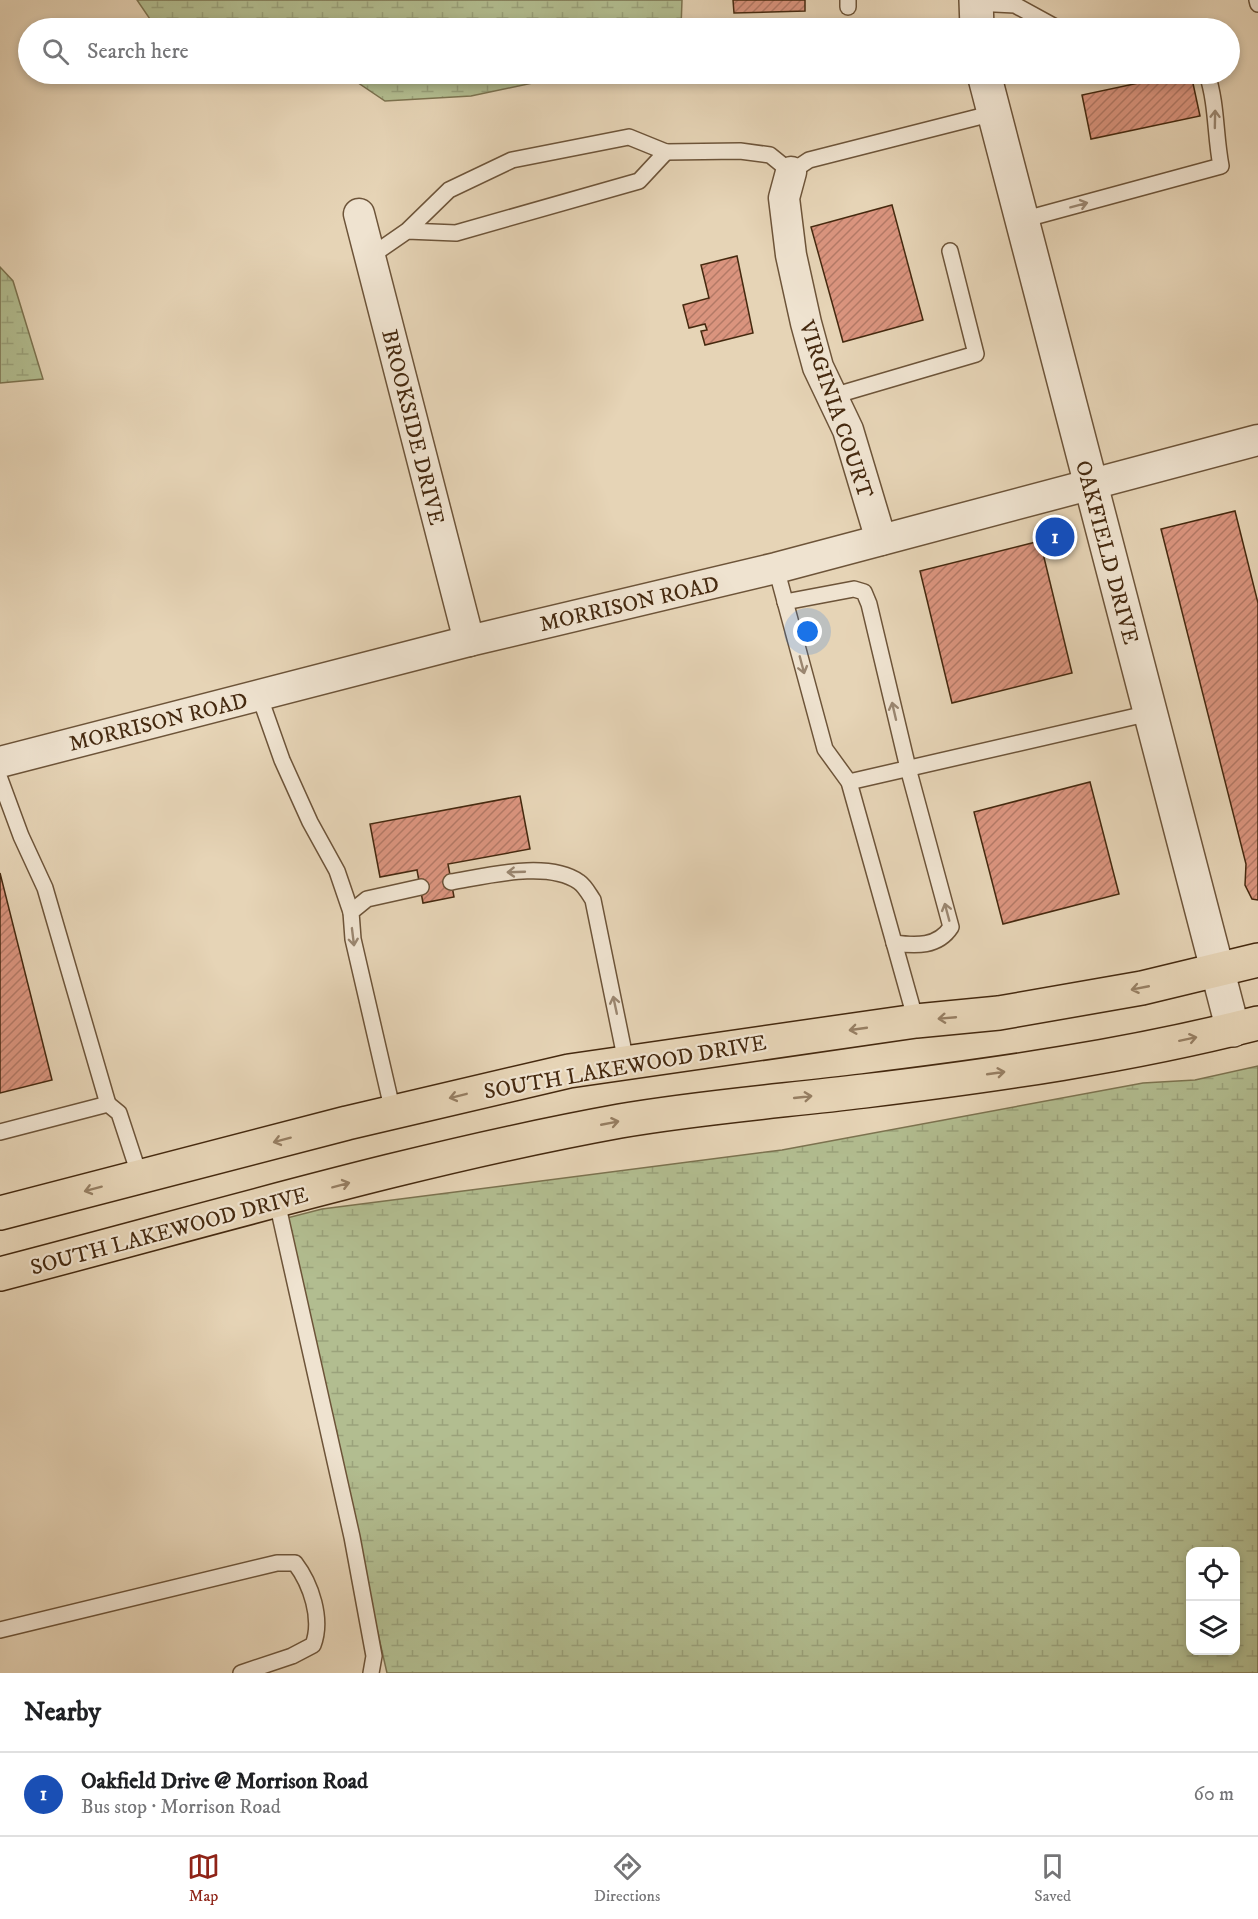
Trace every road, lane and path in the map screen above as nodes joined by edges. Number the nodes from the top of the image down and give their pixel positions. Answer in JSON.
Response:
{"nodes":[{"id":1,"x":976,"y":10,"type":"edge"},
{"id":2,"x":1038,"y":18,"type":"edge"},
{"id":3,"x":987,"y":84,"type":"edge"},
{"id":4,"x":1211,"y":84,"type":"edge"},
{"id":5,"x":994,"y":113,"type":"junction"},
{"id":6,"x":666,"y":152,"type":"junction"},
{"id":7,"x":791,"y":172,"type":"junction"},
{"id":8,"x":359,"y":214,"type":"dead end"},
{"id":9,"x":1022,"y":220,"type":"junction"},
{"id":10,"x":407,"y":231,"type":"junction"},
{"id":11,"x":951,"y":251,"type":"dead end"},
{"id":12,"x":371,"y":256,"type":"junction"},
{"id":13,"x":833,"y":396,"type":"junction"},
{"id":14,"x":1258,"y":440,"type":"edge"},
{"id":15,"x":1091,"y":484,"type":"junction"},
{"id":16,"x":881,"y":540,"type":"junction"},
{"id":17,"x":776,"y":568,"type":"junction"},
{"id":18,"x":785,"y":602,"type":"junction"},
{"id":19,"x":469,"y":641,"type":"junction"},
{"id":20,"x":259,"y":695,"type":"junction"},
{"id":21,"x":1150,"y":713,"type":"junction"},
{"id":22,"x":0,"y":762,"type":"edge"},
{"id":23,"x":908,"y":768,"type":"junction"},
{"id":24,"x":0,"y":779,"type":"edge"},
{"id":25,"x":849,"y":782,"type":"junction"},
{"id":26,"x":451,"y":882,"type":"dead end"},
{"id":27,"x":421,"y":887,"type":"dead end"},
{"id":28,"x":351,"y":912,"type":"junction"},
{"id":29,"x":894,"y":943,"type":"junction"},
{"id":30,"x":1258,"y":960,"type":"edge"},
{"id":31,"x":1217,"y":970,"type":"junction"},
{"id":32,"x":916,"y":1021,"type":"junction"},
{"id":33,"x":1245,"y":1027,"type":"edge"},
{"id":34,"x":626,"y":1062,"type":"junction"},
{"id":35,"x":108,"y":1104,"type":"junction"},
{"id":36,"x":393,"y":1112,"type":"junction"},
{"id":37,"x":0,"y":1132,"type":"edge"},
{"id":38,"x":140,"y":1177,"type":"junction"},
{"id":39,"x":277,"y":1202,"type":"junction"},
{"id":40,"x":0,"y":1213,"type":"edge"},
{"id":41,"x":0,"y":1274,"type":"edge"},
{"id":42,"x":0,"y":1630,"type":"edge"},
{"id":43,"x":241,"y":1673,"type":"edge"},
{"id":44,"x":371,"y":1673,"type":"edge"}],
"edges":[{"from":1,"to":2,"type":"lane"},
{"from":3,"to":5,"type":"street","name":"OAKFIELD DRIVE"},
{"from":9,"to":4,"type":"lane","one_way":true},
{"from":5,"to":7,"type":"lane"},
{"from":5,"to":9,"type":"street","name":"OAKFIELD DRIVE"},
{"from":6,"to":7,"type":"lane"},
{"from":6,"to":10,"type":"lane"},
{"from":6,"to":10,"type":"lane"},
{"from":7,"to":13,"type":"street","name":"VIRGINIA COURT"},
{"from":8,"to":12,"type":"street","name":"BROOKSIDE DRIVE"},
{"from":9,"to":15,"type":"street","name":"OAKFIELD DRIVE"},
{"from":10,"to":12,"type":"lane"},
{"from":11,"to":13,"type":"lane"},
{"from":12,"to":19,"type":"street","name":"BROOKSIDE DRIVE"},
{"from":13,"to":16,"type":"street","name":"VIRGINIA COURT"},
{"from":14,"to":15,"type":"street","name":"MORRISON ROAD"},
{"from":15,"to":16,"type":"street","name":"MORRISON ROAD"},
{"from":15,"to":21,"type":"street","name":"OAKFIELD DRIVE"},
{"from":16,"to":17,"type":"street","name":"MORRISON ROAD"},
{"from":17,"to":18,"type":"lane"},
{"from":17,"to":19,"type":"street","name":"MORRISON ROAD"},
{"from":23,"to":18,"type":"lane","one_way":true},
{"from":18,"to":25,"type":"lane","one_way":true},
{"from":19,"to":20,"type":"street","name":"MORRISON ROAD"},
{"from":20,"to":22,"type":"street","name":"MORRISON ROAD"},
{"from":20,"to":28,"type":"lane"},
{"from":21,"to":23,"type":"lane"},
{"from":21,"to":31,"type":"street","name":"OAKFIELD DRIVE"},
{"from":23,"to":25,"type":"lane"},
{"from":29,"to":23,"type":"lane","one_way":true},
{"from":24,"to":35,"type":"lane"},
{"from":25,"to":29,"type":"lane"},
{"from":34,"to":26,"type":"lane","one_way":true},
{"from":27,"to":28,"type":"lane"},
{"from":28,"to":36,"type":"lane","one_way":true},
{"from":29,"to":32,"type":"lane"},
{"from":30,"to":31,"type":"main road","name":"SOUTH LAKEWOOD DRIVE"},
{"from":31,"to":32,"type":"main road","name":"SOUTH LAKEWOOD DRIVE","one_way":true},
{"from":31,"to":33,"type":"street","name":"OAKFIELD DRIVE"},
{"from":32,"to":34,"type":"main road","name":"SOUTH LAKEWOOD DRIVE","one_way":true},
{"from":39,"to":33,"type":"main road","name":"SOUTH LAKEWOOD DRIVE","one_way":true},
{"from":34,"to":36,"type":"main road","name":"SOUTH LAKEWOOD DRIVE","one_way":true},
{"from":35,"to":37,"type":"lane"},
{"from":35,"to":38,"type":"lane"},
{"from":36,"to":38,"type":"main road","name":"SOUTH LAKEWOOD DRIVE","one_way":true},
{"from":38,"to":40,"type":"main road","name":"SOUTH LAKEWOOD DRIVE","one_way":true},
{"from":39,"to":41,"type":"main road","name":"SOUTH LAKEWOOD DRIVE"},
{"from":39,"to":44,"type":"lane"},
{"from":42,"to":43,"type":"lane"}]}
